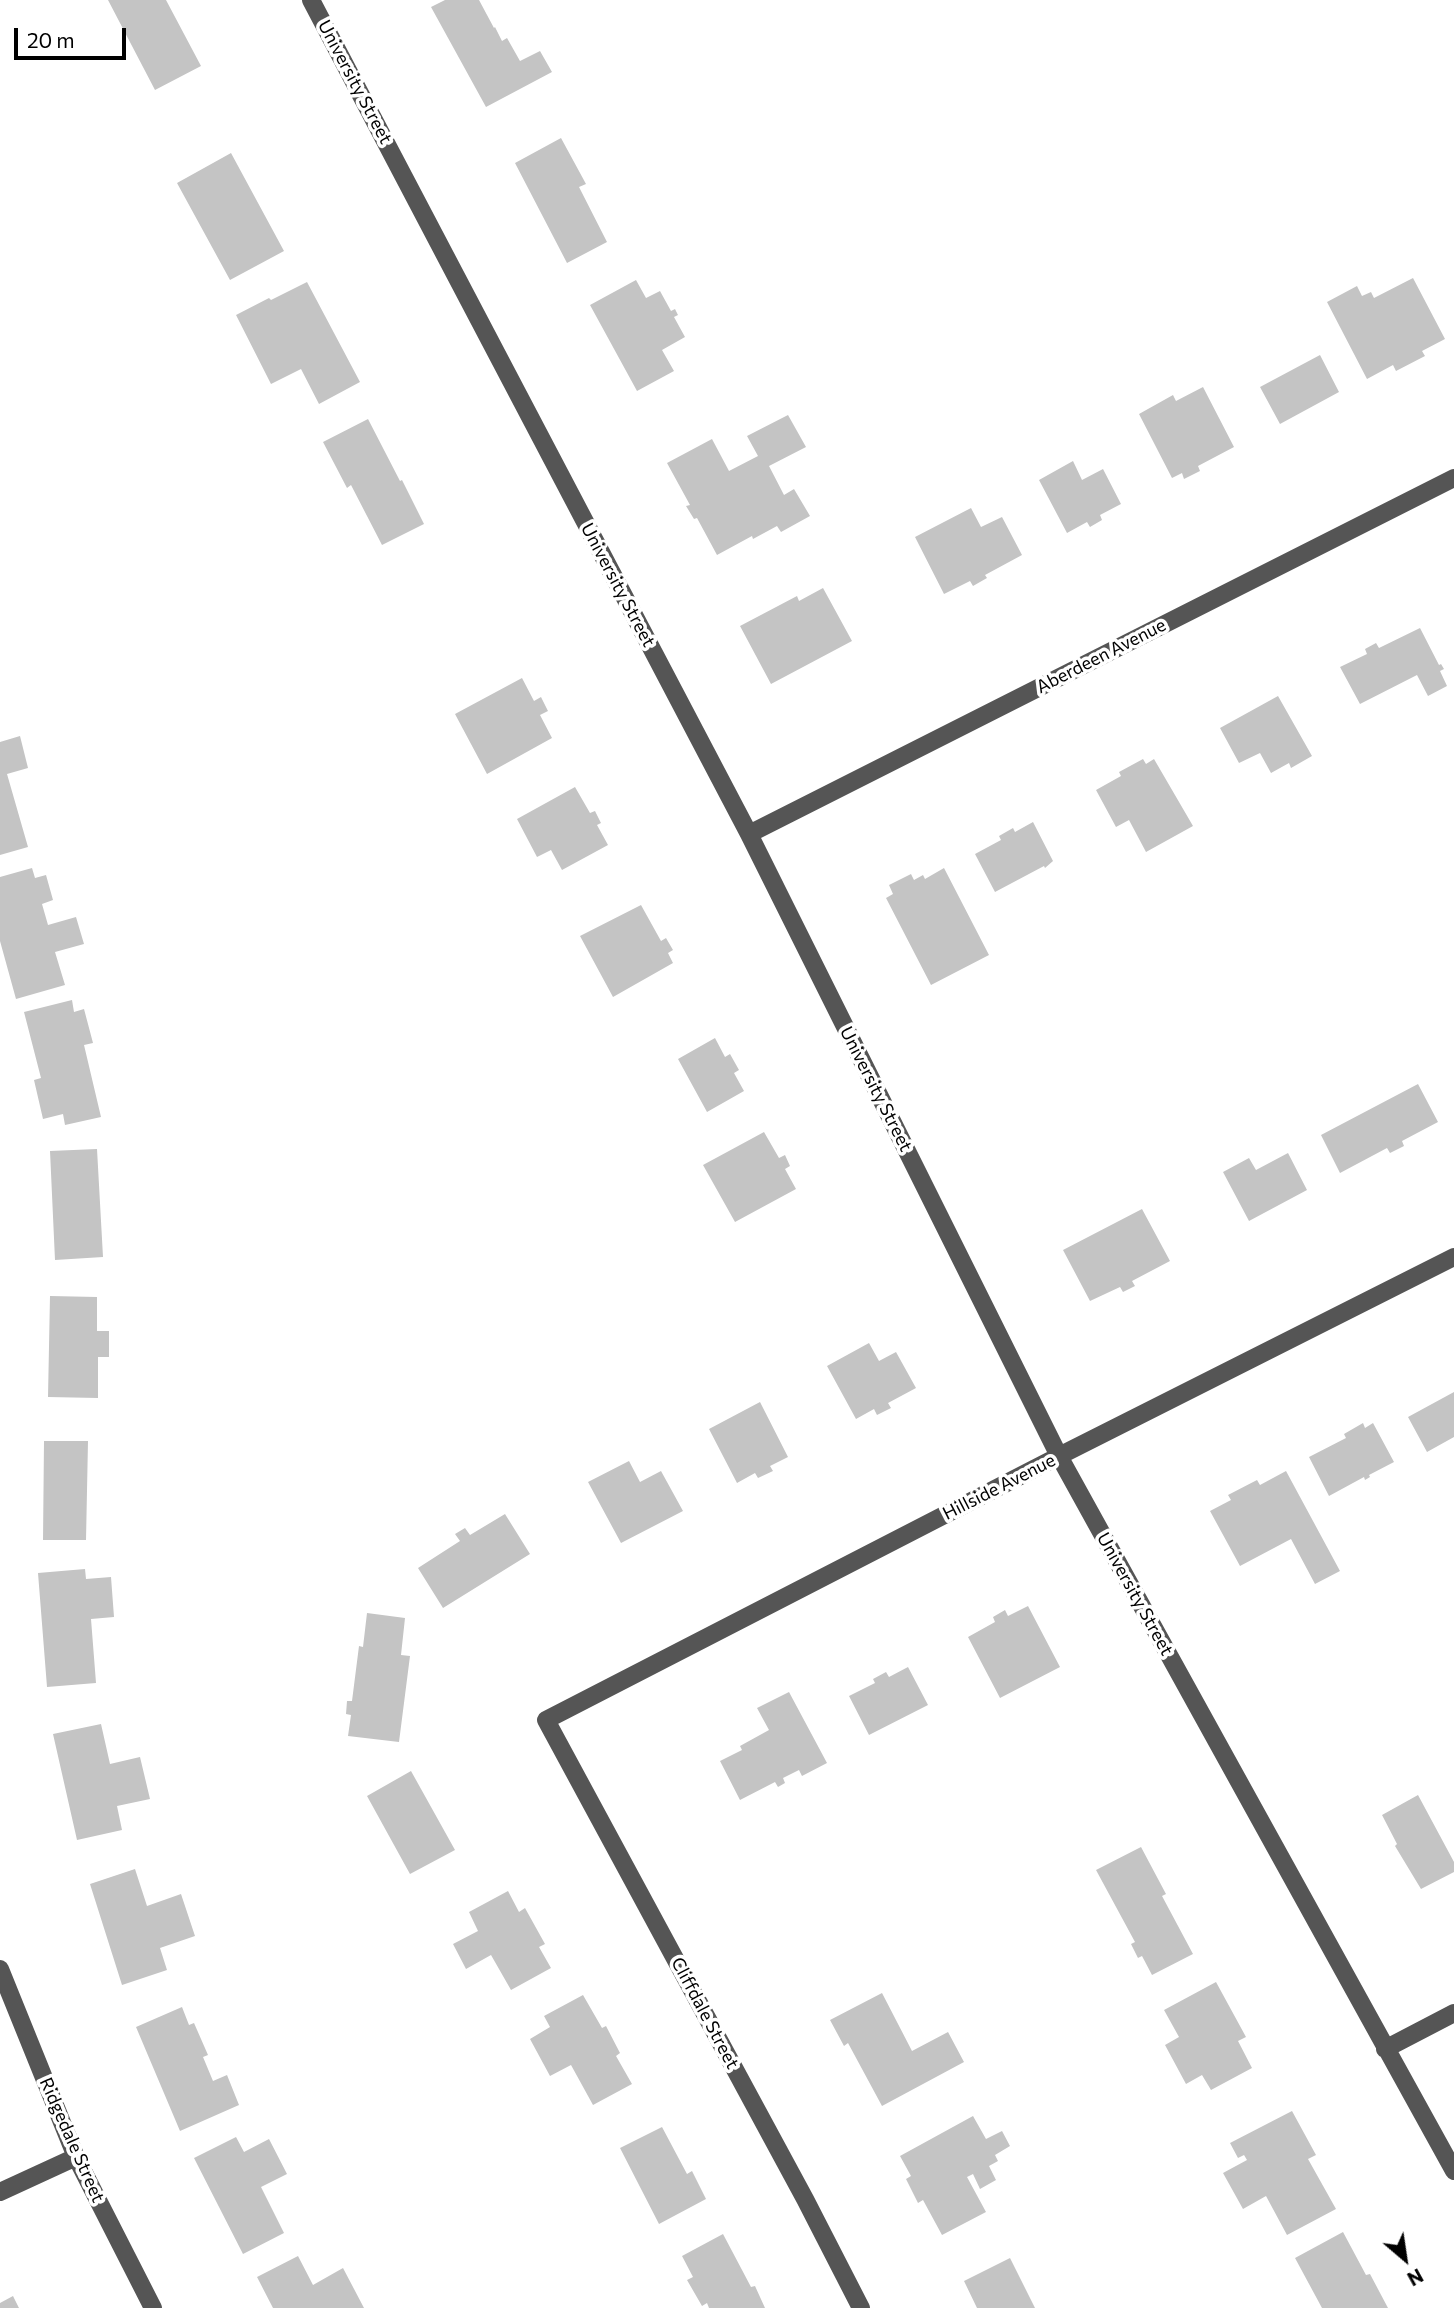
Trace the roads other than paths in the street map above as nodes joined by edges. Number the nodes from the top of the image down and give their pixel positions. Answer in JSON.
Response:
{"nodes":[{"id":1,"x":311,"y":0,"type":"edge"},
{"id":2,"x":1454,"y":478,"type":"edge"},
{"id":3,"x":749,"y":834,"type":"junction"},
{"id":4,"x":1454,"y":1257,"type":"edge"},
{"id":5,"x":1059,"y":1456,"type":"junction"},
{"id":6,"x":546,"y":1720,"type":"joint"},
{"id":7,"x":0,"y":1969,"type":"edge"},
{"id":8,"x":1454,"y":2013,"type":"edge"},
{"id":9,"x":1385,"y":2049,"type":"junction"},
{"id":10,"x":76,"y":2157,"type":"junction"},
{"id":11,"x":1454,"y":2172,"type":"edge"},
{"id":12,"x":0,"y":2192,"type":"edge"},
{"id":13,"x":153,"y":2308,"type":"edge"},
{"id":14,"x":861,"y":2308,"type":"edge"}],
"edges":[{"from":1,"to":3,"type":"street","name":"University Street"},
{"from":2,"to":3,"type":"street","name":"Aberdeen Avenue"},
{"from":3,"to":5,"type":"street","name":"University Street"},
{"from":4,"to":5,"type":"street","name":"Hillside Avenue"},
{"from":5,"to":6,"type":"street","name":"Hillside Avenue"},
{"from":5,"to":9,"type":"street","name":"University Street"},
{"from":6,"to":14,"type":"street","name":"Cliffdale Street"},
{"from":7,"to":10,"type":"street","name":"Ridgedale Street"},
{"from":8,"to":9,"type":"street"},
{"from":9,"to":11,"type":"street","name":"University Street"},
{"from":10,"to":12,"type":"street"},
{"from":10,"to":13,"type":"street","name":"Ridgedale Street"}]}
